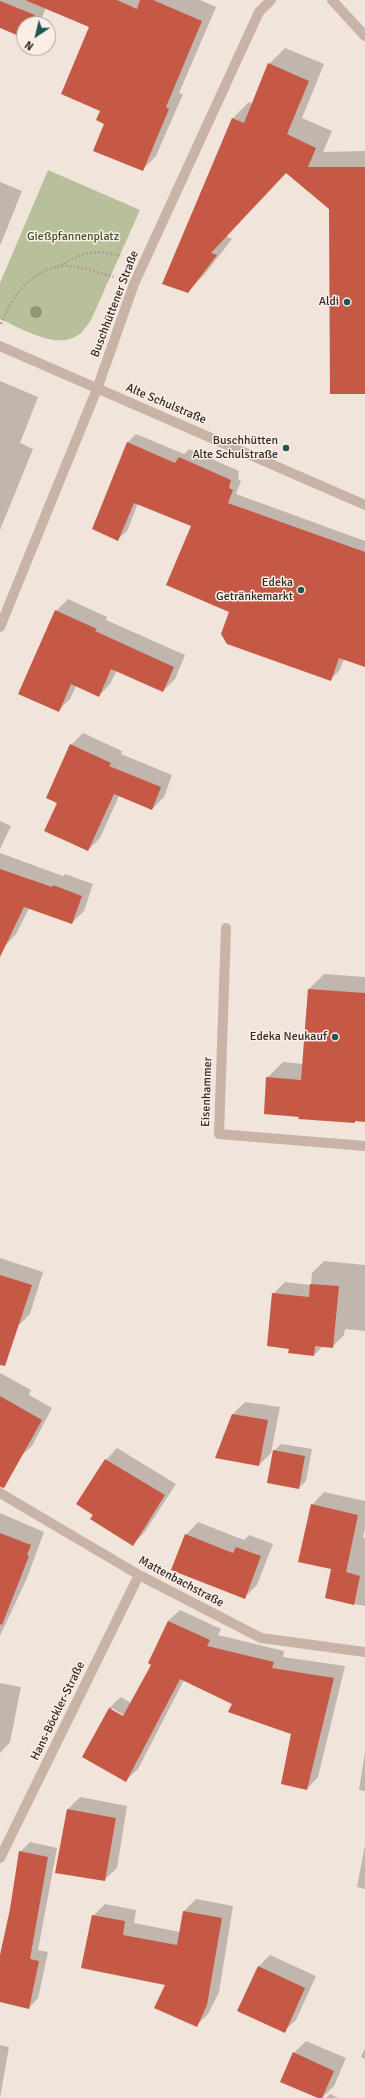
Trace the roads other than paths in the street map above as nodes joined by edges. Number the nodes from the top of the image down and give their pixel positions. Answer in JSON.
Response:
{"nodes":[{"id":1,"x":271,"y":0,"type":"edge"},
{"id":2,"x":332,"y":0,"type":"edge"},
{"id":3,"x":365,"y":36,"type":"edge"},
{"id":4,"x":0,"y":346,"type":"edge"},
{"id":5,"x":97,"y":388,"type":"junction"},
{"id":6,"x":365,"y":505,"type":"edge"},
{"id":7,"x":0,"y":627,"type":"edge"},
{"id":8,"x":226,"y":928,"type":"dead end"},
{"id":9,"x":365,"y":1146,"type":"edge"},
{"id":10,"x":0,"y":1493,"type":"edge"},
{"id":11,"x":138,"y":1575,"type":"junction"},
{"id":12,"x":365,"y":1652,"type":"edge"},
{"id":13,"x":0,"y":1858,"type":"edge"}],
"edges":[{"from":1,"to":5,"type":"street","name":"Buschhüttener Straße"},
{"from":2,"to":3,"type":"street"},
{"from":4,"to":5,"type":"street","name":"Alte Schulstraße"},
{"from":5,"to":6,"type":"street","name":"Alte Schulstraße"},
{"from":5,"to":7,"type":"street","name":"Buschhüttener Straße"},
{"from":8,"to":9,"type":"street","name":"Eisenhammer"},
{"from":10,"to":11,"type":"street","name":"Mattenbachstraße"},
{"from":11,"to":12,"type":"street","name":"Mattenbachstraße"},
{"from":11,"to":13,"type":"street","name":"Hans-Böckler-Straße"}]}
